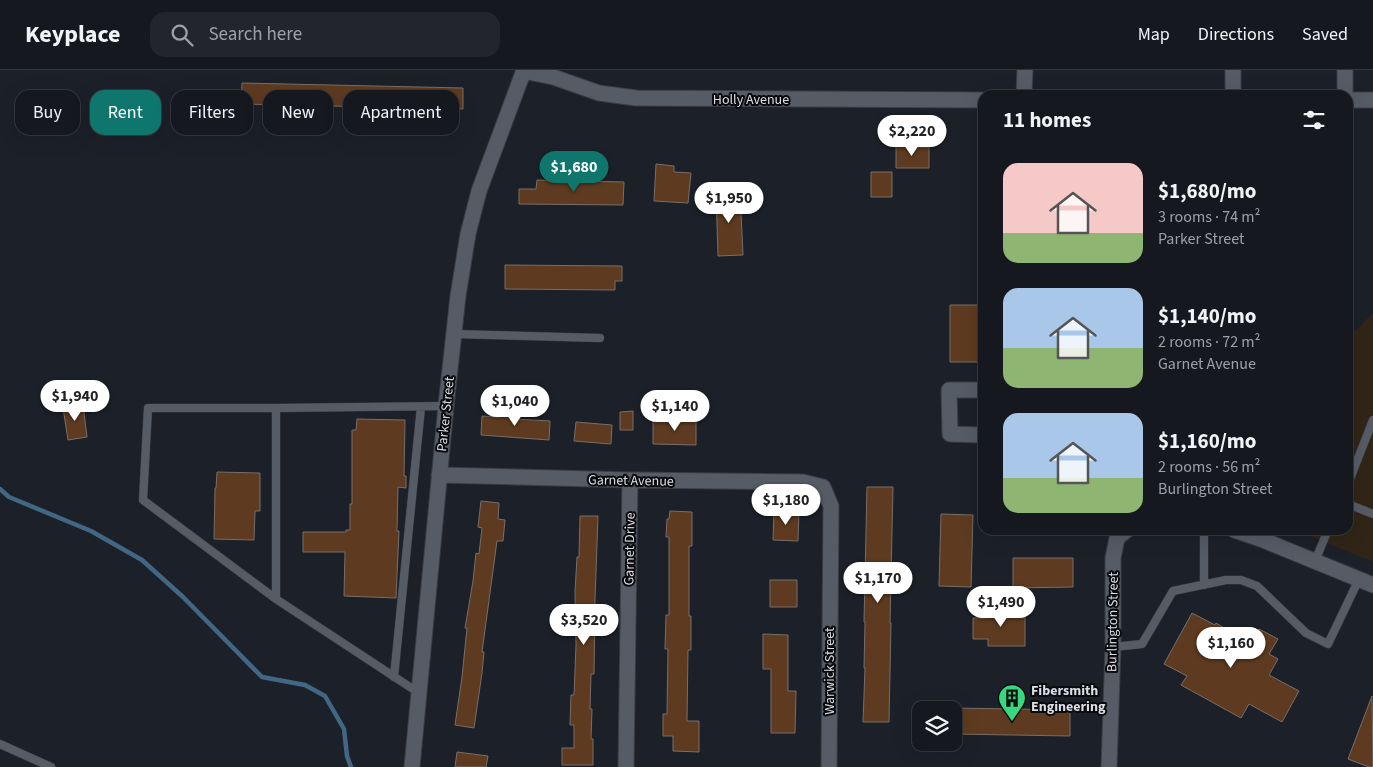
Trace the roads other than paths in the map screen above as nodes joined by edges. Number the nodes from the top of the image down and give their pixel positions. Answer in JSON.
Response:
{"nodes":[{"id":1,"x":1025,"y":70,"type":"edge"},
{"id":2,"x":1233,"y":70,"type":"edge"},
{"id":3,"x":1345,"y":70,"type":"edge"},
{"id":4,"x":524,"y":71,"type":"edge"},
{"id":5,"x":1024,"y":90,"type":"edge"},
{"id":6,"x":1233,"y":90,"type":"edge"},
{"id":7,"x":1345,"y":90,"type":"edge"},
{"id":8,"x":978,"y":100,"type":"edge"},
{"id":9,"x":1353,"y":100,"type":"edge"},
{"id":10,"x":1373,"y":100,"type":"edge"},
{"id":11,"x":454,"y":334,"type":"junction"},
{"id":12,"x":600,"y":338,"type":"dead end"},
{"id":13,"x":978,"y":390,"type":"edge"},
{"id":14,"x":446,"y":406,"type":"junction"},
{"id":15,"x":422,"y":407,"type":"junction"},
{"id":16,"x":276,"y":408,"type":"junction"},
{"id":17,"x":1373,"y":420,"type":"edge"},
{"id":18,"x":978,"y":435,"type":"edge"},
{"id":19,"x":1353,"y":471,"type":"edge"},
{"id":20,"x":439,"y":475,"type":"junction"},
{"id":21,"x":630,"y":480,"type":"junction"},
{"id":22,"x":823,"y":487,"type":"joint"},
{"id":23,"x":1353,"y":506,"type":"edge"},
{"id":24,"x":1373,"y":514,"type":"edge"},
{"id":25,"x":1122,"y":535,"type":"edge"},
{"id":26,"x":1204,"y":535,"type":"edge"},
{"id":27,"x":1249,"y":535,"type":"edge"},
{"id":28,"x":1326,"y":535,"type":"edge"},
{"id":29,"x":1314,"y":561,"type":"junction"},
{"id":30,"x":1366,"y":582,"type":"edge"},
{"id":31,"x":1204,"y":585,"type":"junction"},
{"id":32,"x":276,"y":599,"type":"junction"},
{"id":33,"x":1113,"y":647,"type":"junction"},
{"id":34,"x":394,"y":677,"type":"junction"},
{"id":35,"x":419,"y":693,"type":"junction"},
{"id":36,"x":0,"y":744,"type":"edge"},
{"id":37,"x":51,"y":767,"type":"edge"},
{"id":38,"x":412,"y":767,"type":"edge"},
{"id":39,"x":626,"y":767,"type":"edge"},
{"id":40,"x":829,"y":767,"type":"edge"},
{"id":41,"x":1109,"y":767,"type":"edge"}],
"edges":[{"from":1,"to":5,"type":"street"},
{"from":2,"to":6,"type":"street"},
{"from":3,"to":7,"type":"street"},
{"from":4,"to":8,"type":"street","name":"Holly Avenue"},
{"from":4,"to":11,"type":"street","name":"Parker Street"},
{"from":9,"to":10,"type":"street"},
{"from":11,"to":12,"type":"lane"},
{"from":11,"to":14,"type":"street","name":"Parker Street"},
{"from":13,"to":18,"type":"street"},
{"from":14,"to":15,"type":"lane"},
{"from":14,"to":20,"type":"street","name":"Parker Street"},
{"from":15,"to":16,"type":"lane"},
{"from":15,"to":34,"type":"lane"},
{"from":16,"to":32,"type":"lane"},
{"from":16,"to":32,"type":"lane"},
{"from":17,"to":19,"type":"lane"},
{"from":20,"to":21,"type":"street","name":"Garnet Avenue"},
{"from":20,"to":35,"type":"street","name":"Parker Street"},
{"from":21,"to":22,"type":"street","name":"Garnet Avenue"},
{"from":21,"to":39,"type":"street","name":"Garnet Drive"},
{"from":22,"to":40,"type":"street","name":"Warwick Street"},
{"from":23,"to":24,"type":"lane"},
{"from":25,"to":33,"type":"street","name":"Burlington Street"},
{"from":26,"to":31,"type":"lane"},
{"from":27,"to":29,"type":"street"},
{"from":28,"to":29,"type":"lane"},
{"from":29,"to":30,"type":"street"},
{"from":30,"to":31,"type":"lane"},
{"from":31,"to":33,"type":"lane"},
{"from":32,"to":34,"type":"lane"},
{"from":33,"to":41,"type":"street","name":"Burlington Street"},
{"from":34,"to":35,"type":"lane"},
{"from":35,"to":38,"type":"street","name":"Parker Street"},
{"from":36,"to":37,"type":"lane"}]}
